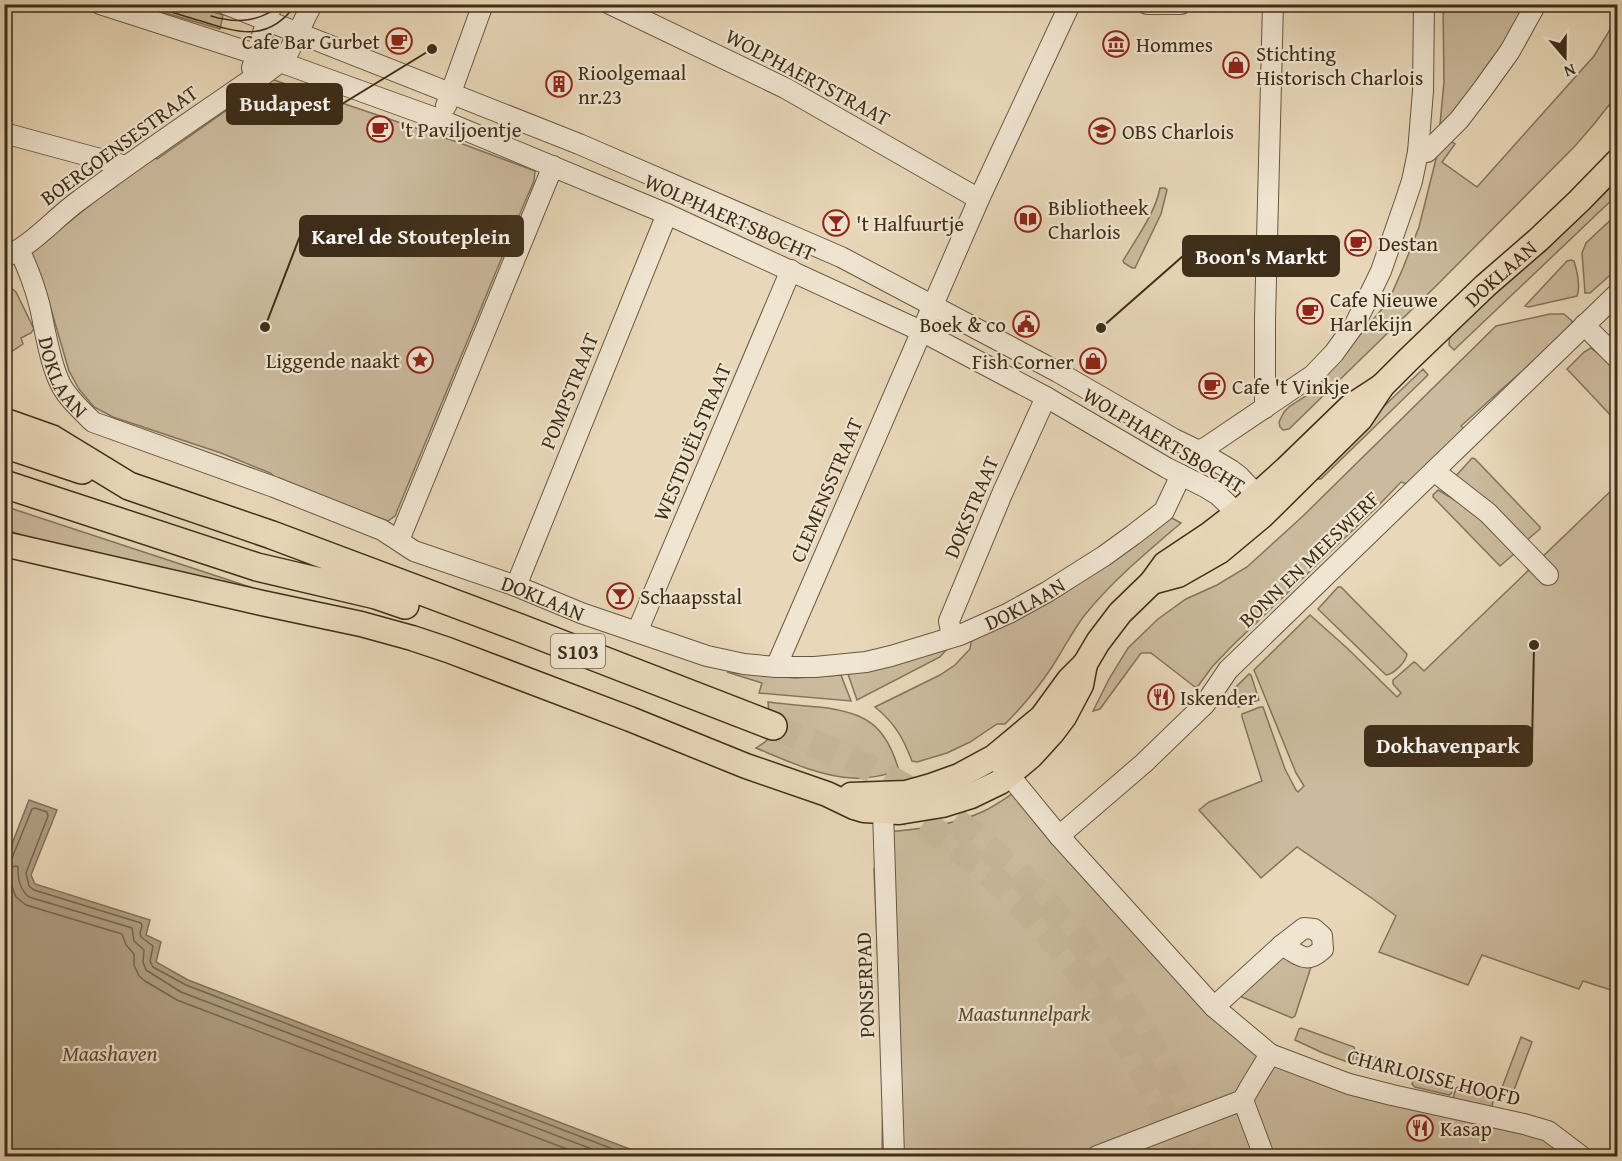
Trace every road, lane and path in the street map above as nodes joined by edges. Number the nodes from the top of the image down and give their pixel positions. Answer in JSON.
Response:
{"nodes":[{"id":1,"x":100,"y":4,"type":"edge"},
{"id":2,"x":225,"y":4,"type":"edge"},
{"id":3,"x":312,"y":4,"type":"edge"},
{"id":4,"x":483,"y":4,"type":"edge"},
{"id":5,"x":610,"y":4,"type":"edge"},
{"id":6,"x":1148,"y":4,"type":"edge"},
{"id":7,"x":1181,"y":4,"type":"edge"},
{"id":8,"x":1273,"y":4,"type":"edge"},
{"id":9,"x":1424,"y":4,"type":"edge"},
{"id":10,"x":1536,"y":4,"type":"edge"},
{"id":11,"x":1070,"y":5,"type":"edge"},
{"id":12,"x":269,"y":13,"type":"edge"},
{"id":13,"x":297,"y":34,"type":"junction"},
{"id":14,"x":256,"y":55,"type":"junction"},
{"id":15,"x":280,"y":62,"type":"junction"},
{"id":16,"x":249,"y":81,"type":"junction"},
{"id":17,"x":451,"y":94,"type":"junction"},
{"id":18,"x":441,"y":120,"type":"junction"},
{"id":19,"x":4,"y":133,"type":"edge"},
{"id":20,"x":1418,"y":152,"type":"junction"},
{"id":21,"x":1617,"y":161,"type":"edge"},
{"id":22,"x":126,"y":166,"type":"junction"},
{"id":23,"x":552,"y":166,"type":"junction"},
{"id":24,"x":979,"y":199,"type":"junction"},
{"id":25,"x":667,"y":214,"type":"junction"},
{"id":26,"x":12,"y":254,"type":"edge"},
{"id":27,"x":791,"y":270,"type":"junction"},
{"id":28,"x":1617,"y":293,"type":"edge"},
{"id":29,"x":934,"y":305,"type":"junction"},
{"id":30,"x":1584,"y":325,"type":"junction"},
{"id":31,"x":921,"y":331,"type":"junction"},
{"id":32,"x":1617,"y":359,"type":"edge"},
{"id":33,"x":1046,"y":397,"type":"junction"},
{"id":34,"x":1265,"y":408,"type":"junction"},
{"id":35,"x":4,"y":422,"type":"edge"},
{"id":36,"x":4,"y":444,"type":"edge"},
{"id":37,"x":1190,"y":447,"type":"junction"},
{"id":38,"x":4,"y":466,"type":"edge"},
{"id":39,"x":1434,"y":471,"type":"junction"},
{"id":40,"x":1174,"y":472,"type":"junction"},
{"id":41,"x":4,"y":484,"type":"edge"},
{"id":42,"x":129,"y":486,"type":"junction"},
{"id":43,"x":1260,"y":505,"type":"junction"},
{"id":44,"x":1237,"y":513,"type":"junction"},
{"id":45,"x":4,"y":536,"type":"edge"},
{"id":46,"x":399,"y":540,"type":"junction"},
{"id":47,"x":4,"y":544,"type":"edge"},
{"id":48,"x":35,"y":550,"type":"junction"},
{"id":49,"x":1548,"y":575,"type":"dead end"},
{"id":50,"x":1152,"y":582,"type":"junction"},
{"id":51,"x":516,"y":586,"type":"junction"},
{"id":52,"x":376,"y":595,"type":"junction"},
{"id":53,"x":637,"y":632,"type":"junction"},
{"id":54,"x":952,"y":637,"type":"junction"},
{"id":55,"x":1085,"y":664,"type":"junction"},
{"id":56,"x":776,"y":667,"type":"junction"},
{"id":57,"x":994,"y":757,"type":"junction"},
{"id":58,"x":1009,"y":776,"type":"junction"},
{"id":59,"x":828,"y":794,"type":"junction"},
{"id":60,"x":883,"y":811,"type":"junction"},
{"id":61,"x":1059,"y":836,"type":"junction"},
{"id":62,"x":1282,"y":945,"type":"dead end"},
{"id":63,"x":1214,"y":1006,"type":"junction"},
{"id":64,"x":1270,"y":1054,"type":"junction"},
{"id":65,"x":1243,"y":1100,"type":"junction"},
{"id":66,"x":894,"y":1156,"type":"edge"},
{"id":67,"x":1097,"y":1156,"type":"edge"},
{"id":68,"x":1264,"y":1156,"type":"edge"},
{"id":69,"x":1581,"y":1156,"type":"edge"}],
"edges":[{"from":1,"to":14,"type":"street","name":"WOLPHAERTSBOCHT"},
{"from":2,"to":12,"type":"street","name":"WOLPHAERTSBOCHT"},
{"from":3,"to":13,"type":"street","name":"BOERGOENSESTRAAT"},
{"from":4,"to":17,"type":"street"},
{"from":5,"to":24,"type":"street","name":"WOLPHAERTSTRAAT"},
{"from":6,"to":7,"type":"street"},
{"from":8,"to":34,"type":"street"},
{"from":9,"to":20,"type":"street"},
{"from":10,"to":20,"type":"street"},
{"from":11,"to":24,"type":"street"},
{"from":12,"to":13,"type":"street","name":"WOLPHAERTSBOCHT"},
{"from":12,"to":14,"type":"street"},
{"from":13,"to":15,"type":"street","name":"BOERGOENSESTRAAT"},
{"from":13,"to":17,"type":"street","name":"WOLPHAERTSBOCHT"},
{"from":14,"to":15,"type":"street","name":"WOLPHAERTSBOCHT"},
{"from":14,"to":16,"type":"street"},
{"from":15,"to":16,"type":"street","name":"BOERGOENSESTRAAT"},
{"from":15,"to":18,"type":"street","name":"WOLPHAERTSBOCHT"},
{"from":16,"to":22,"type":"street","name":"BOERGOENSESTRAAT"},
{"from":17,"to":18,"type":"street"},
{"from":17,"to":29,"type":"street","name":"WOLPHAERTSBOCHT"},
{"from":18,"to":23,"type":"street","name":"WOLPHAERTSBOCHT"},
{"from":19,"to":22,"type":"street"},
{"from":20,"to":34,"type":"street"},
{"from":21,"to":43,"type":"main road","name":"DOKLAAN"},
{"from":22,"to":26,"type":"street","name":"BOERGOENSESTRAAT"},
{"from":23,"to":25,"type":"street","name":"WOLPHAERTSBOCHT"},
{"from":23,"to":46,"type":"street"},
{"from":24,"to":29,"type":"street"},
{"from":25,"to":27,"type":"street","name":"WOLPHAERTSBOCHT"},
{"from":25,"to":51,"type":"street","name":"POMPSTRAAT"},
{"from":26,"to":46,"type":"street","name":"DOKLAAN"},
{"from":27,"to":31,"type":"street","name":"WOLPHAERTSBOCHT"},
{"from":27,"to":53,"type":"street","name":"WESTDUËLSTRAAT"},
{"from":28,"to":30,"type":"street","name":"BONN EN MEESWERF"},
{"from":29,"to":31,"type":"street","name":"CLEMENSSTRAAT"},
{"from":29,"to":37,"type":"street","name":"WOLPHAERTSBOCHT"},
{"from":30,"to":32,"type":"street"},
{"from":30,"to":39,"type":"street","name":"BONN EN MEESWERF"},
{"from":31,"to":33,"type":"street","name":"WOLPHAERTSBOCHT"},
{"from":31,"to":56,"type":"street","name":"CLEMENSSTRAAT"},
{"from":33,"to":40,"type":"street","name":"WOLPHAERTSBOCHT"},
{"from":33,"to":54,"type":"street","name":"DOKSTRAAT"},
{"from":34,"to":37,"type":"street"},
{"from":35,"to":42,"type":"highway","name":"DOKLAAN","number":"S103"},
{"from":36,"to":42,"type":"highway"},
{"from":37,"to":40,"type":"street","name":"DOKLAAN"},
{"from":37,"to":43,"type":"street","name":"WOLPHAERTSBOCHT"},
{"from":38,"to":52,"type":"highway"},
{"from":39,"to":49,"type":"street"},
{"from":39,"to":61,"type":"street","name":"BONN EN MEESWERF"},
{"from":40,"to":44,"type":"street","name":"WOLPHAERTSBOCHT"},
{"from":40,"to":54,"type":"street","name":"DOKLAAN"},
{"from":41,"to":52,"type":"highway","name":"DOKLAAN","number":"S103"},
{"from":42,"to":52,"type":"highway","name":"DOKLAAN","number":"S103"},
{"from":43,"to":44,"type":"main road","name":"DOKLAAN"},
{"from":43,"to":50,"type":"main road","name":"DOKLAAN"},
{"from":44,"to":50,"type":"main road","name":"DOKLAAN"},
{"from":45,"to":48,"type":"main road","name":"DOKLAAN"},
{"from":46,"to":51,"type":"street","name":"DOKLAAN"},
{"from":47,"to":48,"type":"main road","name":"DOKLAAN"},
{"from":48,"to":59,"type":"main road","name":"DOKLAAN"},
{"from":50,"to":55,"type":"main road","name":"DOKLAAN"},
{"from":51,"to":53,"type":"street","name":"DOKLAAN"},
{"from":53,"to":56,"type":"street","name":"DOKLAAN"},
{"from":54,"to":56,"type":"street","name":"DOKLAAN"},
{"from":55,"to":57,"type":"main road","name":"DOKLAAN"},
{"from":55,"to":58,"type":"main road","name":"DOKLAAN"},
{"from":57,"to":58,"type":"street","name":"CHARLOISSE HOOFD"},
{"from":57,"to":59,"type":"main road","name":"DOKLAAN"},
{"from":58,"to":60,"type":"main road","name":"DOKLAAN"},
{"from":58,"to":61,"type":"street","name":"CHARLOISSE HOOFD"},
{"from":59,"to":60,"type":"main road","name":"DOKLAAN"},
{"from":60,"to":66,"type":"street","name":"PONSERPAD"},
{"from":61,"to":63,"type":"street","name":"CHARLOISSE HOOFD"},
{"from":62,"to":63,"type":"street"},
{"from":63,"to":64,"type":"street","name":"CHARLOISSE HOOFD"},
{"from":64,"to":65,"type":"street"},
{"from":64,"to":69,"type":"street","name":"CHARLOISSE HOOFD"},
{"from":65,"to":67,"type":"street"},
{"from":65,"to":68,"type":"street"}]}
